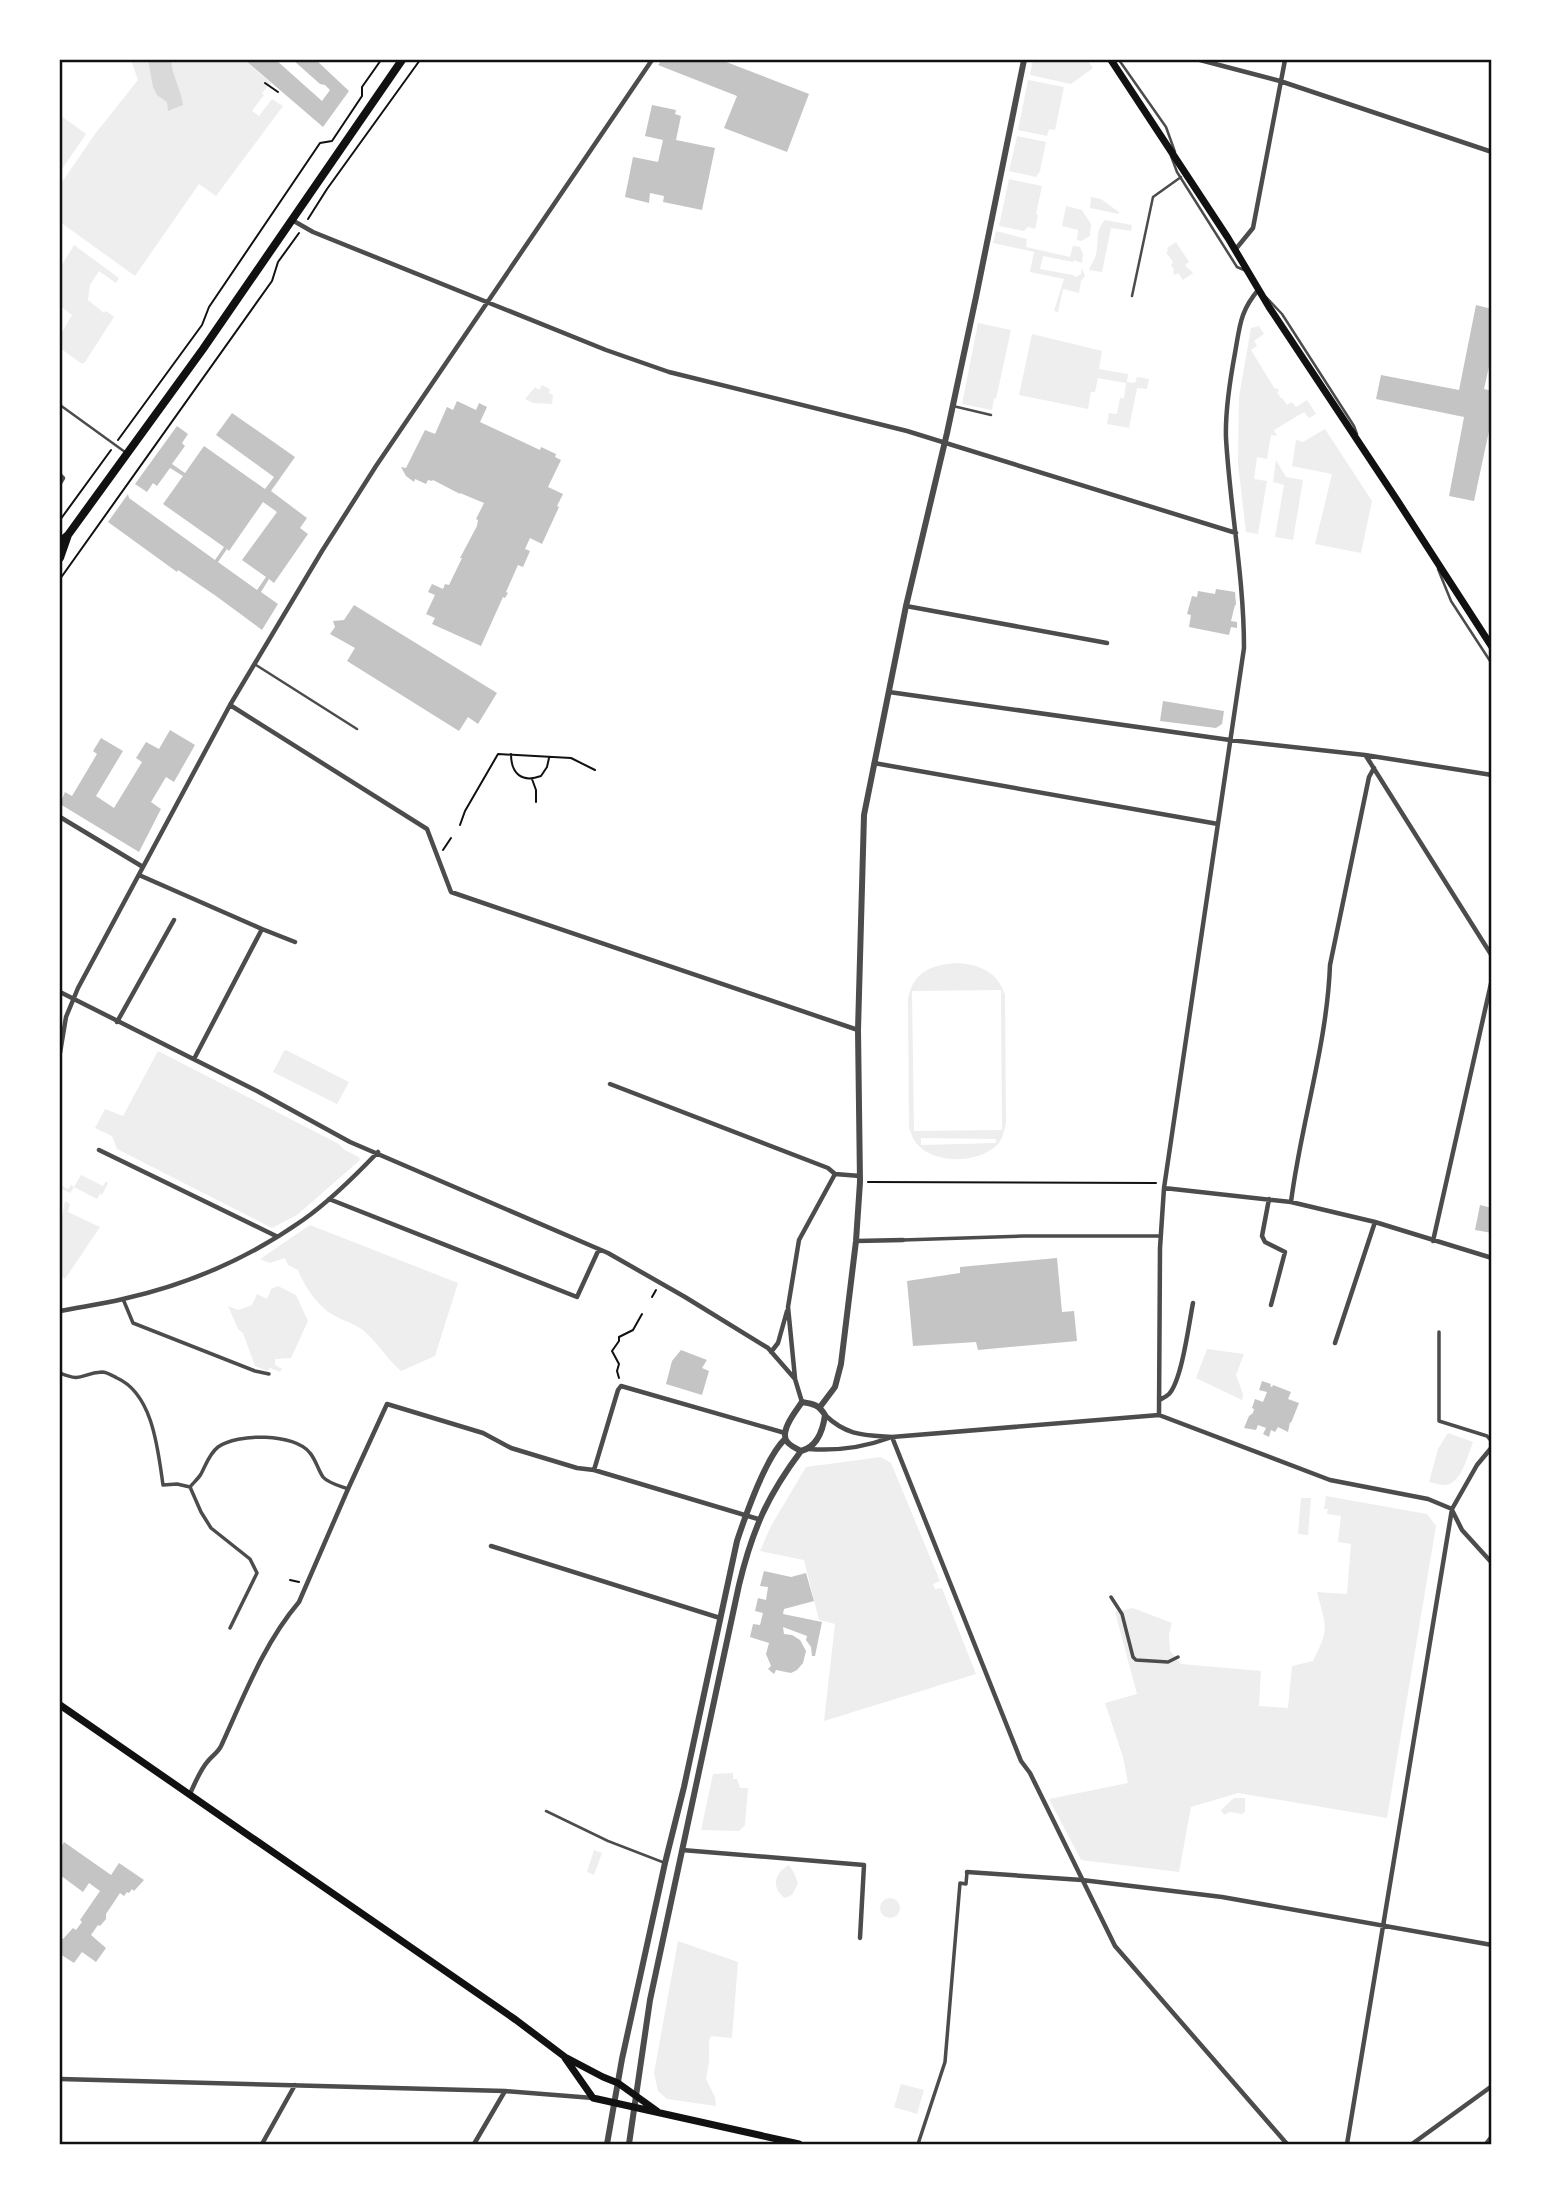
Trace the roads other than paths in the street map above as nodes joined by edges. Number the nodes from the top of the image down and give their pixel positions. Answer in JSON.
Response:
{"nodes":[{"id":1,"x":402,"y":60,"type":"edge"},
{"id":2,"x":652,"y":60,"type":"edge"},
{"id":3,"x":1024,"y":60,"type":"edge"},
{"id":4,"x":1113,"y":60,"type":"edge"},
{"id":5,"x":1200,"y":60,"type":"edge"},
{"id":6,"x":1285,"y":60,"type":"edge"},
{"id":7,"x":1280,"y":81,"type":"junction"},
{"id":8,"x":1167,"y":146,"type":"junction"},
{"id":9,"x":1492,"y":152,"type":"edge"},
{"id":10,"x":1178,"y":162,"type":"junction"},
{"id":11,"x":1181,"y":177,"type":"junction"},
{"id":12,"x":291,"y":220,"type":"junction"},
{"id":13,"x":1235,"y":250,"type":"junction"},
{"id":14,"x":1248,"y":271,"type":"junction"},
{"id":15,"x":1258,"y":289,"type":"junction"},
{"id":16,"x":1132,"y":296,"type":"dead end"},
{"id":17,"x":489,"y":301,"type":"junction"},
{"id":18,"x":60,"y":405,"type":"edge"},
{"id":19,"x":952,"y":406,"type":"junction"},
{"id":20,"x":991,"y":415,"type":"dead end"},
{"id":21,"x":944,"y":443,"type":"junction"},
{"id":22,"x":127,"y":453,"type":"junction"},
{"id":23,"x":60,"y":475,"type":"edge"},
{"id":24,"x":60,"y":483,"type":"edge"},
{"id":25,"x":60,"y":529,"type":"edge"},
{"id":26,"x":1236,"y":533,"type":"junction"},
{"id":27,"x":68,"y":535,"type":"junction"},
{"id":28,"x":60,"y":542,"type":"edge"},
{"id":29,"x":1433,"y":556,"type":"junction"},
{"id":30,"x":60,"y":558,"type":"edge"},
{"id":31,"x":906,"y":606,"type":"junction"},
{"id":32,"x":1107,"y":643,"type":"dead end"},
{"id":33,"x":1492,"y":647,"type":"edge"},
{"id":34,"x":255,"y":664,"type":"junction"},
{"id":35,"x":1492,"y":664,"type":"edge"},
{"id":36,"x":889,"y":692,"type":"junction"},
{"id":37,"x":230,"y":705,"type":"junction"},
{"id":38,"x":357,"y":729,"type":"dead end"},
{"id":39,"x":1230,"y":740,"type":"junction"},
{"id":40,"x":1365,"y":755,"type":"junction"},
{"id":41,"x":874,"y":763,"type":"junction"},
{"id":42,"x":1374,"y":768,"type":"junction"},
{"id":43,"x":1492,"y":775,"type":"edge"},
{"id":44,"x":60,"y":817,"type":"edge"},
{"id":45,"x":1217,"y":824,"type":"junction"},
{"id":46,"x":143,"y":867,"type":"junction"},
{"id":47,"x":139,"y":875,"type":"junction"},
{"id":48,"x":174,"y":920,"type":"dead end"},
{"id":49,"x":262,"y":929,"type":"junction"},
{"id":50,"x":295,"y":942,"type":"dead end"},
{"id":51,"x":1492,"y":956,"type":"edge"},
{"id":52,"x":1492,"y":979,"type":"edge"},
{"id":53,"x":60,"y":992,"type":"edge"},
{"id":54,"x":73,"y":999,"type":"junction"},
{"id":55,"x":117,"y":1022,"type":"junction"},
{"id":56,"x":858,"y":1030,"type":"junction"},
{"id":57,"x":60,"y":1053,"type":"edge"},
{"id":58,"x":194,"y":1059,"type":"junction"},
{"id":59,"x":610,"y":1084,"type":"dead end"},
{"id":60,"x":99,"y":1150,"type":"dead end"},
{"id":61,"x":378,"y":1152,"type":"junction"},
{"id":62,"x":835,"y":1174,"type":"junction"},
{"id":63,"x":860,"y":1179,"type":"junction"},
{"id":64,"x":1164,"y":1185,"type":"junction"},
{"id":65,"x":329,"y":1199,"type":"junction"},
{"id":66,"x":1269,"y":1199,"type":"junction"},
{"id":67,"x":1291,"y":1202,"type":"junction"},
{"id":68,"x":1375,"y":1222,"type":"junction"},
{"id":69,"x":276,"y":1236,"type":"junction"},
{"id":70,"x":1160,"y":1236,"type":"junction"},
{"id":71,"x":903,"y":1240,"type":"joint"},
{"id":72,"x":856,"y":1241,"type":"junction"},
{"id":73,"x":1433,"y":1241,"type":"junction"},
{"id":74,"x":599,"y":1249,"type":"junction"},
{"id":75,"x":1492,"y":1258,"type":"edge"},
{"id":76,"x":123,"y":1299,"type":"junction"},
{"id":77,"x":1193,"y":1303,"type":"dead end"},
{"id":78,"x":1271,"y":1305,"type":"dead end"},
{"id":79,"x":788,"y":1307,"type":"junction"},
{"id":80,"x":60,"y":1311,"type":"edge"},
{"id":81,"x":1439,"y":1332,"type":"dead end"},
{"id":82,"x":1335,"y":1343,"type":"dead end"},
{"id":83,"x":771,"y":1352,"type":"junction"},
{"id":84,"x":60,"y":1373,"type":"edge"},
{"id":85,"x":269,"y":1374,"type":"dead end"},
{"id":86,"x":795,"y":1379,"type":"junction"},
{"id":87,"x":1159,"y":1400,"type":"junction"},
{"id":88,"x":802,"y":1402,"type":"junction"},
{"id":89,"x":820,"y":1407,"type":"junction"},
{"id":90,"x":825,"y":1415,"type":"junction"},
{"id":91,"x":1159,"y":1415,"type":"junction"},
{"id":92,"x":785,"y":1436,"type":"junction"},
{"id":93,"x":892,"y":1437,"type":"junction"},
{"id":94,"x":1492,"y":1445,"type":"edge"},
{"id":95,"x":804,"y":1450,"type":"junction"},
{"id":96,"x":594,"y":1470,"type":"junction"},
{"id":97,"x":190,"y":1486,"type":"junction"},
{"id":98,"x":348,"y":1489,"type":"junction"},
{"id":99,"x":1452,"y":1509,"type":"junction"},
{"id":100,"x":746,"y":1514,"type":"junction"},
{"id":101,"x":758,"y":1519,"type":"junction"},
{"id":102,"x":491,"y":1546,"type":"dead end"},
{"id":103,"x":1492,"y":1563,"type":"edge"},
{"id":104,"x":1111,"y":1597,"type":"dead end"},
{"id":105,"x":720,"y":1618,"type":"junction"},
{"id":106,"x":230,"y":1628,"type":"dead end"},
{"id":107,"x":1178,"y":1657,"type":"dead end"},
{"id":108,"x":60,"y":1704,"type":"edge"},
{"id":109,"x":189,"y":1795,"type":"junction"},
{"id":110,"x":546,"y":1811,"type":"dead end"},
{"id":111,"x":682,"y":1850,"type":"junction"},
{"id":112,"x":665,"y":1863,"type":"junction"},
{"id":113,"x":967,"y":1872,"type":"joint"},
{"id":114,"x":1082,"y":1880,"type":"junction"},
{"id":115,"x":1382,"y":1927,"type":"junction"},
{"id":116,"x":860,"y":1938,"type":"dead end"},
{"id":117,"x":1492,"y":1945,"type":"edge"},
{"id":118,"x":565,"y":2057,"type":"junction"},
{"id":119,"x":60,"y":2079,"type":"edge"},
{"id":120,"x":618,"y":2083,"type":"junction"},
{"id":121,"x":295,"y":2085,"type":"junction"},
{"id":122,"x":1492,"y":2086,"type":"edge"},
{"id":123,"x":505,"y":2091,"type":"junction"},
{"id":124,"x":637,"y":2096,"type":"junction"},
{"id":125,"x":593,"y":2098,"type":"junction"},
{"id":126,"x":614,"y":2103,"type":"junction"},
{"id":127,"x":635,"y":2107,"type":"junction"},
{"id":128,"x":657,"y":2111,"type":"junction"},
{"id":129,"x":1492,"y":2136,"type":"edge"},
{"id":130,"x":262,"y":2144,"type":"edge"},
{"id":131,"x":474,"y":2144,"type":"edge"},
{"id":132,"x":607,"y":2144,"type":"edge"},
{"id":133,"x":629,"y":2144,"type":"edge"},
{"id":134,"x":799,"y":2144,"type":"edge"},
{"id":135,"x":918,"y":2144,"type":"edge"},
{"id":136,"x":1287,"y":2144,"type":"edge"},
{"id":137,"x":1347,"y":2144,"type":"edge"},
{"id":138,"x":1412,"y":2144,"type":"edge"},
{"id":139,"x":1486,"y":2144,"type":"edge"}],
"edges":[{"from":1,"to":12,"type":"main road"},
{"from":2,"to":17,"type":"street"},
{"from":3,"to":19,"type":"street"},
{"from":4,"to":8,"type":"main road"},
{"from":4,"to":10,"type":"lane"},
{"from":5,"to":7,"type":"street"},
{"from":6,"to":7,"type":"street"},
{"from":7,"to":9,"type":"street"},
{"from":7,"to":13,"type":"street"},
{"from":8,"to":10,"type":"main road"},
{"from":8,"to":11,"type":"lane"},
{"from":10,"to":13,"type":"main road"},
{"from":11,"to":14,"type":"lane"},
{"from":11,"to":16,"type":"lane"},
{"from":12,"to":17,"type":"street"},
{"from":12,"to":22,"type":"main road"},
{"from":13,"to":14,"type":"main road"},
{"from":14,"to":15,"type":"main road"},
{"from":15,"to":26,"type":"street"},
{"from":15,"to":29,"type":"main road"},
{"from":17,"to":21,"type":"street"},
{"from":17,"to":34,"type":"street"},
{"from":18,"to":22,"type":"lane"},
{"from":19,"to":20,"type":"lane"},
{"from":19,"to":21,"type":"street"},
{"from":21,"to":26,"type":"street"},
{"from":21,"to":31,"type":"street"},
{"from":22,"to":27,"type":"main road"},
{"from":23,"to":24,"type":"street"},
{"from":25,"to":27,"type":"street"},
{"from":26,"to":39,"type":"street"},
{"from":27,"to":28,"type":"main road"},
{"from":27,"to":30,"type":"main road"},
{"from":29,"to":33,"type":"main road"},
{"from":29,"to":35,"type":"lane"},
{"from":31,"to":32,"type":"street"},
{"from":31,"to":36,"type":"street"},
{"from":34,"to":37,"type":"street"},
{"from":34,"to":38,"type":"lane"},
{"from":36,"to":39,"type":"street"},
{"from":36,"to":41,"type":"street"},
{"from":37,"to":46,"type":"street"},
{"from":37,"to":56,"type":"street"},
{"from":39,"to":40,"type":"street"},
{"from":39,"to":45,"type":"street"},
{"from":40,"to":42,"type":"street"},
{"from":40,"to":43,"type":"street"},
{"from":41,"to":45,"type":"street"},
{"from":41,"to":56,"type":"street"},
{"from":42,"to":51,"type":"street"},
{"from":42,"to":67,"type":"street"},
{"from":44,"to":46,"type":"street"},
{"from":45,"to":64,"type":"street"},
{"from":46,"to":47,"type":"street"},
{"from":47,"to":49,"type":"street"},
{"from":47,"to":54,"type":"street"},
{"from":48,"to":55,"type":"street"},
{"from":49,"to":50,"type":"street"},
{"from":49,"to":58,"type":"street"},
{"from":52,"to":73,"type":"street"},
{"from":53,"to":54,"type":"street"},
{"from":54,"to":55,"type":"street"},
{"from":54,"to":57,"type":"street"},
{"from":55,"to":58,"type":"street"},
{"from":56,"to":63,"type":"street"},
{"from":58,"to":61,"type":"street"},
{"from":59,"to":62,"type":"street"},
{"from":60,"to":69,"type":"street"},
{"from":61,"to":65,"type":"street"},
{"from":61,"to":74,"type":"street"},
{"from":62,"to":63,"type":"street"},
{"from":62,"to":79,"type":"street"},
{"from":63,"to":72,"type":"street"},
{"from":64,"to":66,"type":"street"},
{"from":64,"to":70,"type":"street"},
{"from":65,"to":69,"type":"street"},
{"from":65,"to":74,"type":"street"},
{"from":66,"to":67,"type":"street"},
{"from":66,"to":78,"type":"street"},
{"from":67,"to":68,"type":"street"},
{"from":68,"to":73,"type":"street"},
{"from":68,"to":82,"type":"street"},
{"from":69,"to":76,"type":"street"},
{"from":70,"to":71,"type":"street"},
{"from":70,"to":87,"type":"street"},
{"from":71,"to":72,"type":"street"},
{"from":72,"to":89,"type":"street"},
{"from":73,"to":75,"type":"street"},
{"from":74,"to":83,"type":"street"},
{"from":76,"to":80,"type":"street"},
{"from":76,"to":85,"type":"street"},
{"from":77,"to":87,"type":"street"},
{"from":79,"to":83,"type":"street"},
{"from":79,"to":86,"type":"street"},
{"from":81,"to":94,"type":"street"},
{"from":83,"to":86,"type":"street"},
{"from":84,"to":97,"type":"street"},
{"from":86,"to":88,"type":"street"},
{"from":87,"to":91,"type":"street"},
{"from":88,"to":89,"type":"street"},
{"from":88,"to":92,"type":"street"},
{"from":89,"to":90,"type":"street"},
{"from":90,"to":93,"type":"street"},
{"from":90,"to":95,"type":"street"},
{"from":91,"to":93,"type":"street"},
{"from":91,"to":99,"type":"street"},
{"from":92,"to":95,"type":"street"},
{"from":92,"to":96,"type":"street"},
{"from":92,"to":100,"type":"street"},
{"from":93,"to":95,"type":"street"},
{"from":93,"to":114,"type":"street"},
{"from":94,"to":99,"type":"street"},
{"from":95,"to":101,"type":"street"},
{"from":96,"to":98,"type":"street"},
{"from":96,"to":100,"type":"street"},
{"from":97,"to":98,"type":"street"},
{"from":97,"to":106,"type":"street"},
{"from":98,"to":109,"type":"street"},
{"from":99,"to":103,"type":"street"},
{"from":99,"to":115,"type":"street"},
{"from":100,"to":101,"type":"street"},
{"from":100,"to":105,"type":"street"},
{"from":101,"to":111,"type":"street"},
{"from":102,"to":105,"type":"street"},
{"from":104,"to":107,"type":"street"},
{"from":105,"to":112,"type":"street"},
{"from":108,"to":109,"type":"main road"},
{"from":109,"to":118,"type":"main road"},
{"from":110,"to":112,"type":"lane"},
{"from":111,"to":116,"type":"street"},
{"from":111,"to":124,"type":"street"},
{"from":112,"to":120,"type":"street"},
{"from":113,"to":114,"type":"street"},
{"from":113,"to":135,"type":"street"},
{"from":114,"to":115,"type":"street"},
{"from":114,"to":136,"type":"street"},
{"from":115,"to":117,"type":"street"},
{"from":115,"to":137,"type":"street"},
{"from":118,"to":120,"type":"main road"},
{"from":118,"to":125,"type":"main road"},
{"from":119,"to":121,"type":"street"},
{"from":120,"to":124,"type":"main road"},
{"from":120,"to":126,"type":"street"},
{"from":121,"to":123,"type":"street"},
{"from":121,"to":130,"type":"street"},
{"from":122,"to":138,"type":"street"},
{"from":123,"to":125,"type":"street"},
{"from":123,"to":131,"type":"street"},
{"from":124,"to":127,"type":"street"},
{"from":124,"to":128,"type":"main road"},
{"from":125,"to":126,"type":"main road"},
{"from":126,"to":127,"type":"main road"},
{"from":126,"to":132,"type":"street"},
{"from":127,"to":128,"type":"main road"},
{"from":127,"to":133,"type":"street"},
{"from":128,"to":134,"type":"main road"},
{"from":129,"to":139,"type":"street"}]}
